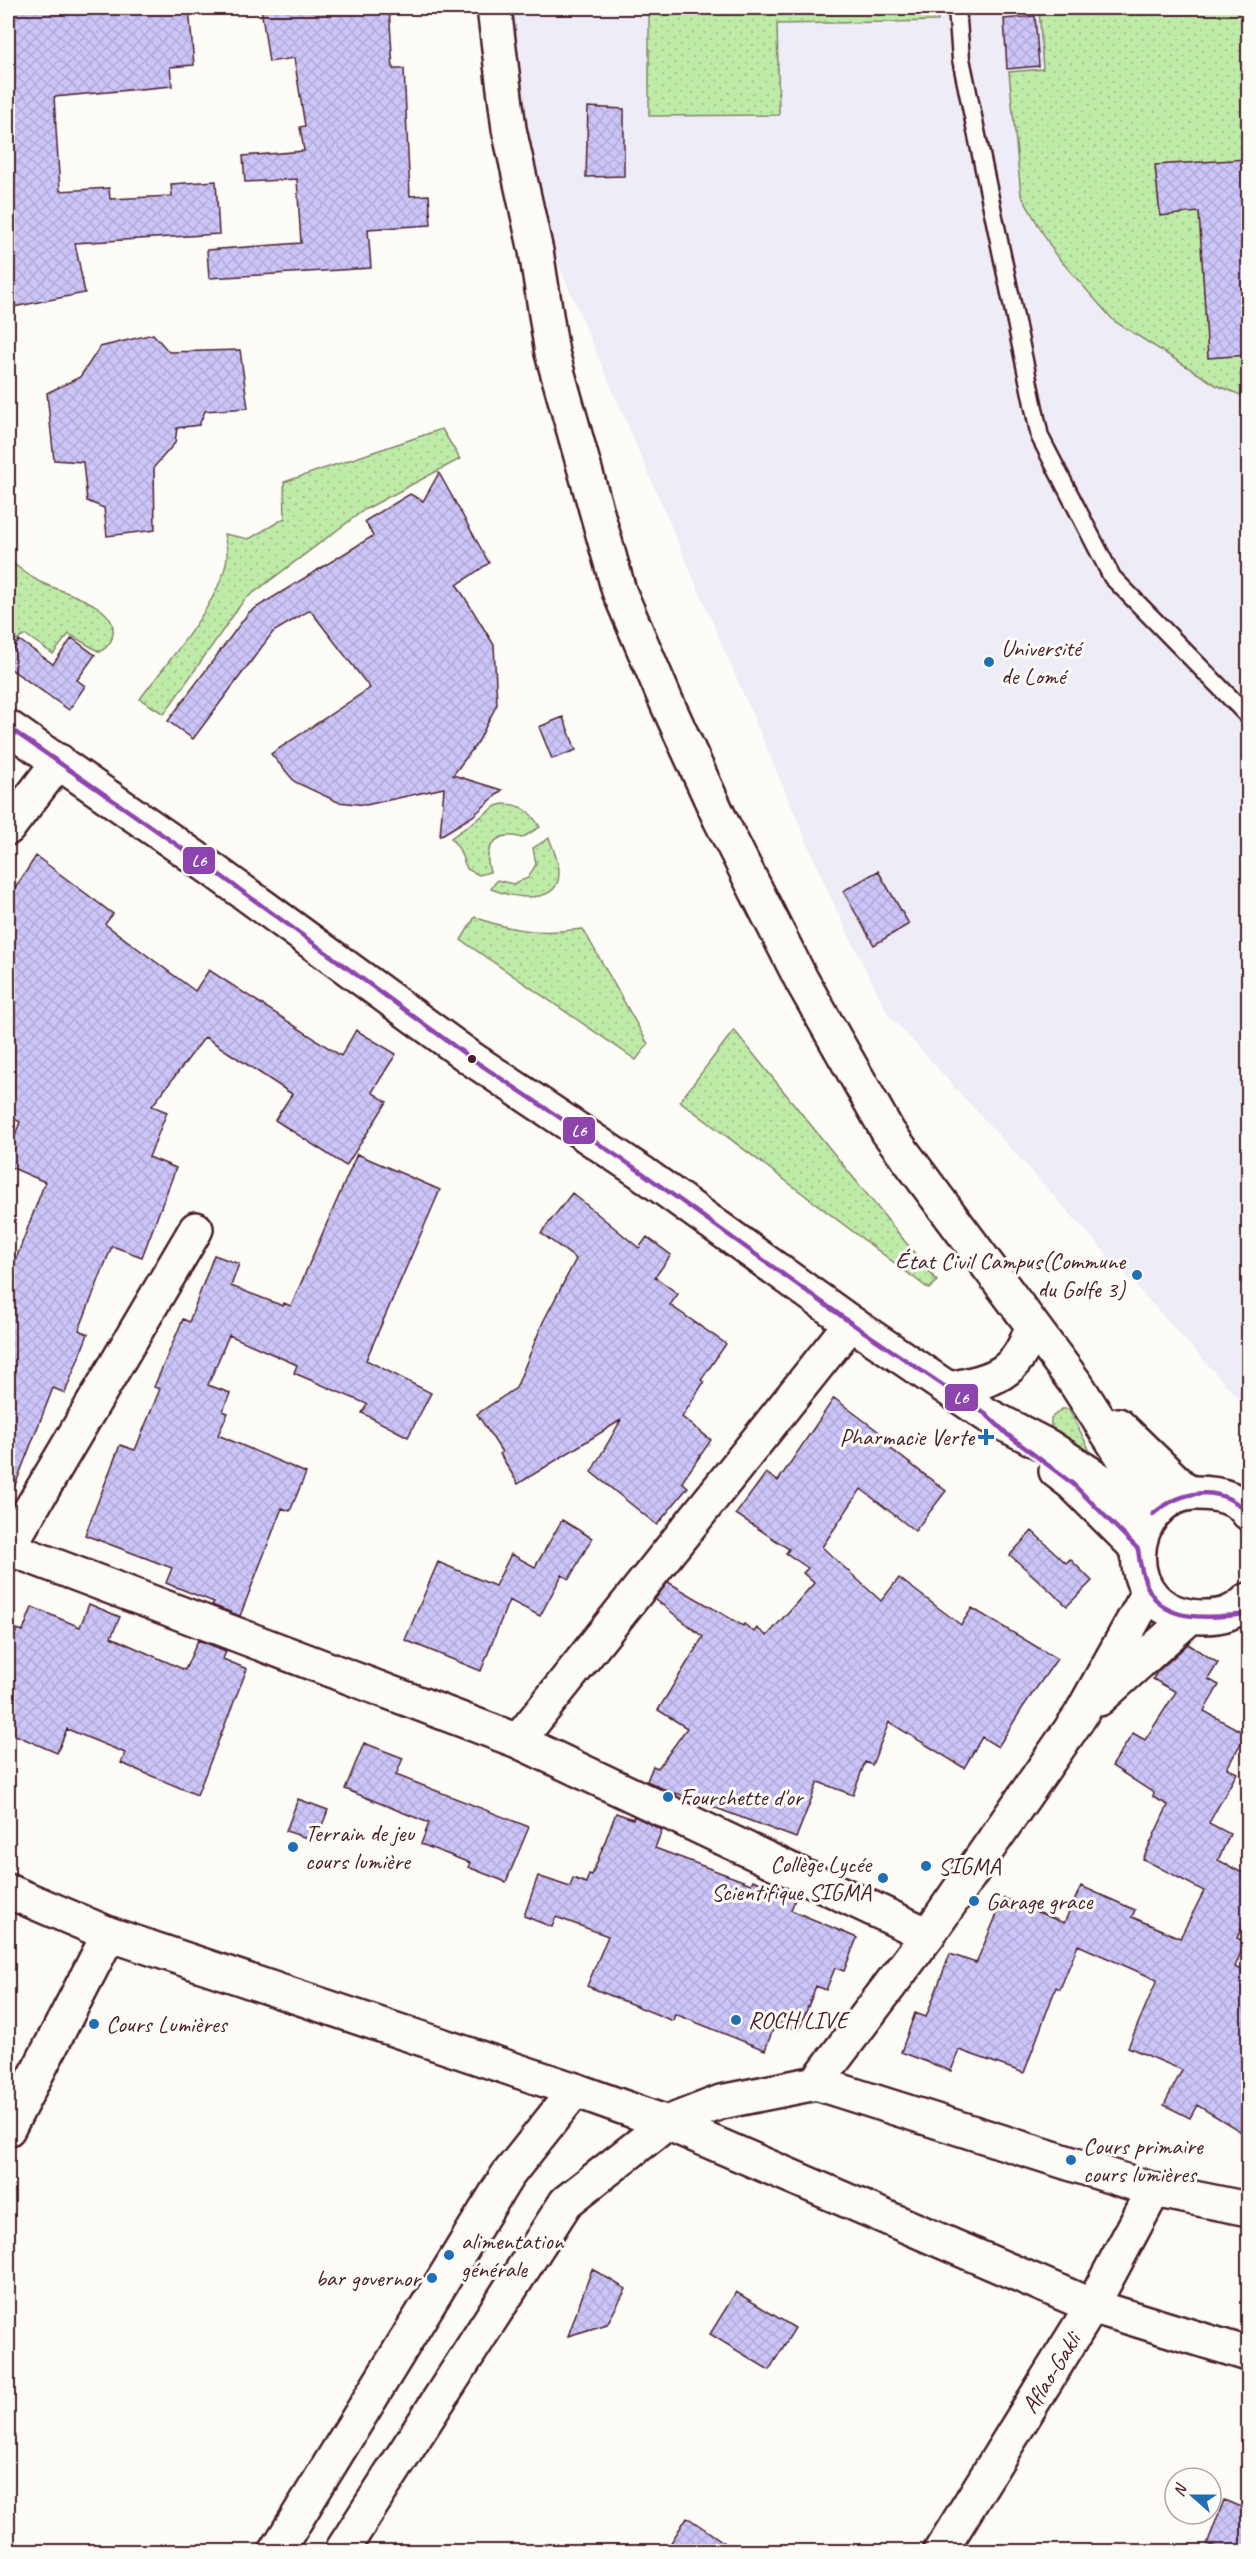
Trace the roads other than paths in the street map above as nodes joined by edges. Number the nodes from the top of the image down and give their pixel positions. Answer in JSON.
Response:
{"nodes":[{"id":1,"x":494,"y":8,"type":"edge"},
{"id":2,"x":957,"y":8,"type":"edge"},
{"id":3,"x":1248,"y":716,"type":"edge"},
{"id":4,"x":8,"y":727,"type":"edge"},
{"id":5,"x":59,"y":761,"type":"junction"},
{"id":6,"x":8,"y":828,"type":"edge"},
{"id":7,"x":196,"y":1229,"type":"dead end"},
{"id":8,"x":851,"y":1323,"type":"junction"},
{"id":9,"x":1032,"y":1327,"type":"junction"},
{"id":10,"x":1076,"y":1384,"type":"junction"},
{"id":11,"x":949,"y":1389,"type":"junction"},
{"id":12,"x":987,"y":1415,"type":"junction"},
{"id":13,"x":1188,"y":1493,"type":"junction"},
{"id":14,"x":1155,"y":1512,"type":"junction"},
{"id":15,"x":1248,"y":1513,"type":"edge"},
{"id":16,"x":8,"y":1548,"type":"edge"},
{"id":17,"x":1138,"y":1549,"type":"junction"},
{"id":18,"x":1148,"y":1594,"type":"junction"},
{"id":19,"x":1248,"y":1600,"type":"edge"},
{"id":20,"x":1220,"y":1616,"type":"edge"},
{"id":21,"x":1080,"y":1716,"type":"junction"},
{"id":22,"x":518,"y":1741,"type":"junction"},
{"id":23,"x":8,"y":1891,"type":"edge"},
{"id":24,"x":109,"y":1934,"type":"junction"},
{"id":25,"x":928,"y":1935,"type":"junction"},
{"id":26,"x":816,"y":2083,"type":"junction"},
{"id":27,"x":575,"y":2090,"type":"junction"},
{"id":28,"x":667,"y":2123,"type":"junction"},
{"id":29,"x":8,"y":2129,"type":"edge"},
{"id":30,"x":1154,"y":2190,"type":"junction"},
{"id":31,"x":1248,"y":2209,"type":"edge"},
{"id":32,"x":1092,"y":2306,"type":"junction"},
{"id":33,"x":1248,"y":2354,"type":"edge"},
{"id":34,"x":276,"y":2552,"type":"edge"},
{"id":35,"x":341,"y":2552,"type":"edge"},
{"id":36,"x":940,"y":2552,"type":"edge"}],
"edges":[{"from":1,"to":9,"type":"street"},
{"from":2,"to":3,"type":"lane"},
{"from":4,"to":5,"type":"street"},
{"from":5,"to":6,"type":"street"},
{"from":5,"to":8,"type":"street"},
{"from":7,"to":16,"type":"street"},
{"from":8,"to":11,"type":"street"},
{"from":8,"to":22,"type":"street"},
{"from":9,"to":10,"type":"street"},
{"from":9,"to":11,"type":"street"},
{"from":10,"to":13,"type":"street"},
{"from":10,"to":14,"type":"street"},
{"from":11,"to":12,"type":"street"},
{"from":12,"to":14,"type":"street"},
{"from":12,"to":17,"type":"street"},
{"from":13,"to":14,"type":"street"},
{"from":13,"to":15,"type":"street"},
{"from":14,"to":17,"type":"street"},
{"from":16,"to":22,"type":"street"},
{"from":17,"to":18,"type":"street"},
{"from":18,"to":20,"type":"street"},
{"from":18,"to":21,"type":"street"},
{"from":19,"to":20,"type":"street"},
{"from":20,"to":21,"type":"street"},
{"from":21,"to":25,"type":"street"},
{"from":22,"to":25,"type":"street"},
{"from":23,"to":24,"type":"street"},
{"from":24,"to":27,"type":"street"},
{"from":24,"to":29,"type":"street"},
{"from":25,"to":26,"type":"street"},
{"from":26,"to":28,"type":"street"},
{"from":26,"to":30,"type":"street"},
{"from":27,"to":28,"type":"street"},
{"from":27,"to":34,"type":"street"},
{"from":28,"to":32,"type":"street"},
{"from":28,"to":35,"type":"street"},
{"from":30,"to":31,"type":"street"},
{"from":30,"to":32,"type":"street","name":"Aflao-Gakli"},
{"from":32,"to":33,"type":"street"},
{"from":32,"to":36,"type":"street","name":"Aflao-Gakli"}]}
